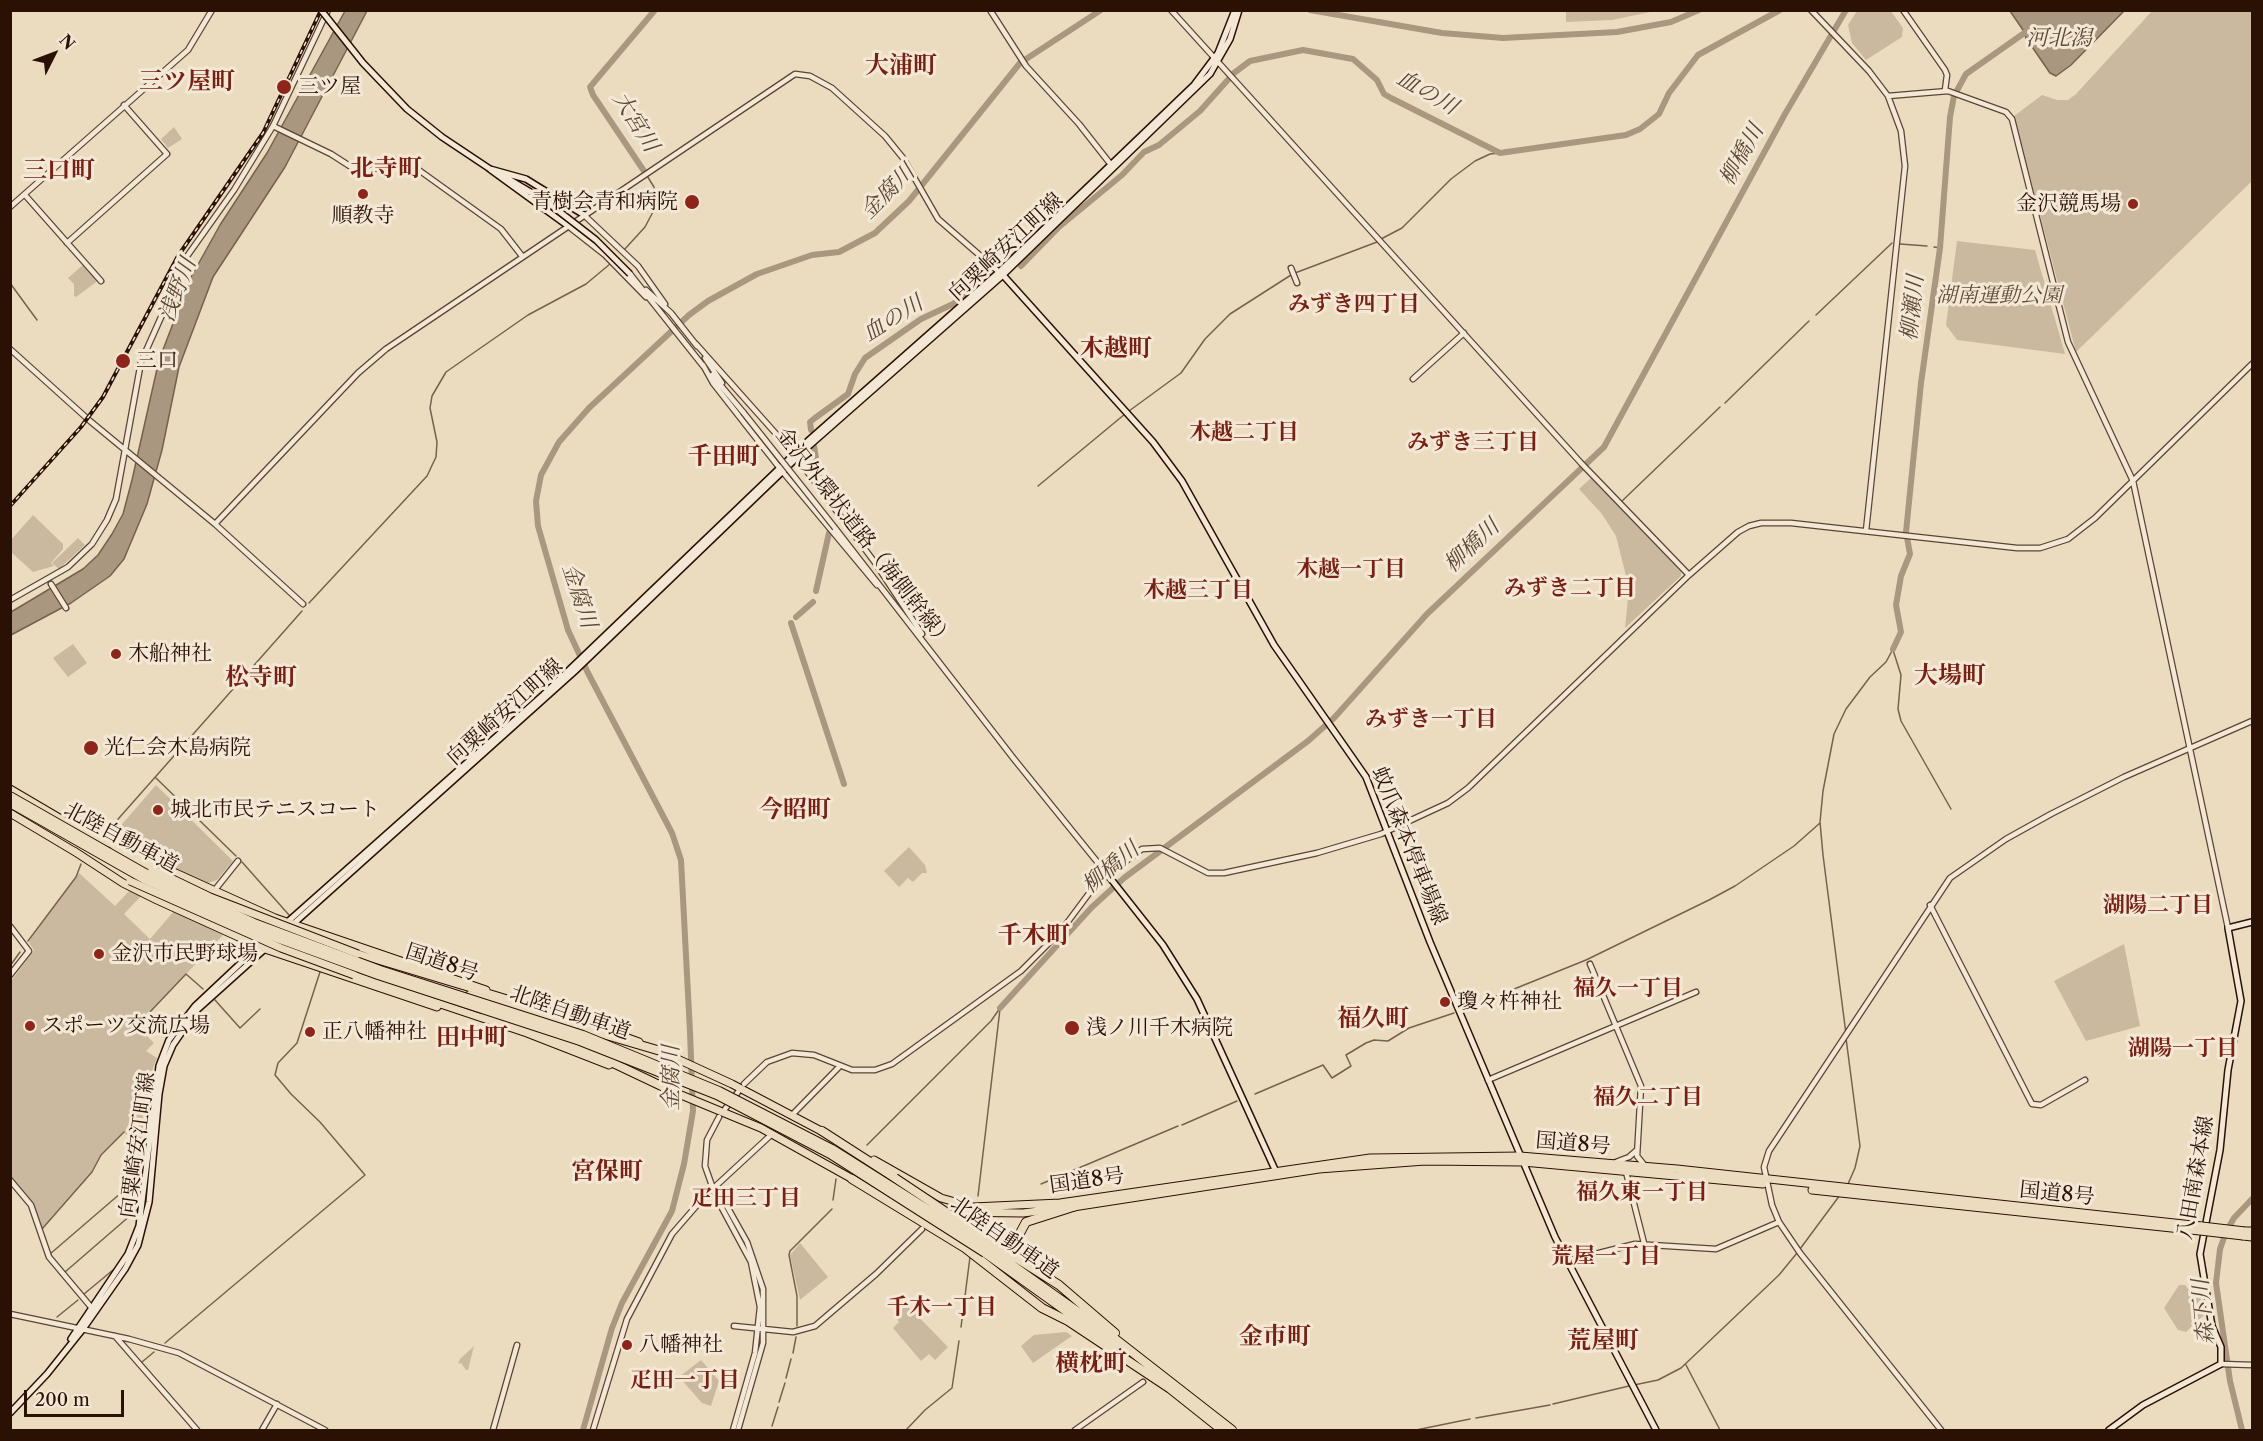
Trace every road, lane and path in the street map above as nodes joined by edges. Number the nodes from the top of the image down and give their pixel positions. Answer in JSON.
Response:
{"nodes":[{"id":1,"x":213,"y":10,"type":"edge"},
{"id":2,"x":321,"y":10,"type":"edge"},
{"id":3,"x":328,"y":10,"type":"edge"},
{"id":4,"x":990,"y":10,"type":"edge"},
{"id":5,"x":1171,"y":10,"type":"edge"},
{"id":6,"x":1811,"y":10,"type":"edge"},
{"id":7,"x":1903,"y":10,"type":"edge"},
{"id":8,"x":1236,"y":14,"type":"edge"},
{"id":9,"x":1216,"y":61,"type":"junction"},
{"id":10,"x":1946,"y":90,"type":"junction"},
{"id":11,"x":1888,"y":96,"type":"junction"},
{"id":12,"x":124,"y":105,"type":"junction"},
{"id":13,"x":273,"y":126,"type":"junction"},
{"id":14,"x":1112,"y":166,"type":"junction"},
{"id":15,"x":490,"y":169,"type":"junction"},
{"id":16,"x":25,"y":195,"type":"junction"},
{"id":17,"x":10,"y":207,"type":"edge"},
{"id":18,"x":584,"y":215,"type":"junction"},
{"id":19,"x":568,"y":226,"type":"junction"},
{"id":20,"x":67,"y":243,"type":"junction"},
{"id":21,"x":522,"y":256,"type":"junction"},
{"id":22,"x":1291,"y":268,"type":"dead end"},
{"id":23,"x":630,"y":274,"type":"joint"},
{"id":24,"x":1001,"y":274,"type":"junction"},
{"id":25,"x":101,"y":281,"type":"dead end"},
{"id":26,"x":1297,"y":283,"type":"dead end"},
{"id":27,"x":640,"y":284,"type":"junction"},
{"id":28,"x":656,"y":306,"type":"junction"},
{"id":29,"x":672,"y":314,"type":"junction"},
{"id":30,"x":1464,"y":333,"type":"junction"},
{"id":31,"x":696,"y":344,"type":"junction"},
{"id":32,"x":10,"y":349,"type":"edge"},
{"id":33,"x":2253,"y":364,"type":"edge"},
{"id":34,"x":703,"y":365,"type":"junction"},
{"id":35,"x":1413,"y":379,"type":"dead end"},
{"id":36,"x":733,"y":400,"type":"junction"},
{"id":37,"x":124,"y":448,"type":"junction"},
{"id":38,"x":795,"y":456,"type":"junction"},
{"id":39,"x":780,"y":470,"type":"junction"},
{"id":40,"x":2133,"y":481,"type":"junction"},
{"id":41,"x":215,"y":524,"type":"junction"},
{"id":42,"x":1866,"y":531,"type":"junction"},
{"id":43,"x":1689,"y":575,"type":"junction"},
{"id":44,"x":51,"y":584,"type":"dead end"},
{"id":45,"x":10,"y":600,"type":"edge"},
{"id":46,"x":303,"y":604,"type":"dead end"},
{"id":47,"x":66,"y":608,"type":"dead end"},
{"id":48,"x":906,"y":619,"type":"junction"},
{"id":49,"x":931,"y":650,"type":"junction"},
{"id":50,"x":2253,"y":721,"type":"edge"},
{"id":51,"x":2190,"y":749,"type":"junction"},
{"id":52,"x":10,"y":789,"type":"edge"},
{"id":53,"x":10,"y":796,"type":"edge"},
{"id":54,"x":10,"y":803,"type":"edge"},
{"id":55,"x":10,"y":813,"type":"edge"},
{"id":56,"x":74,"y":827,"type":"junction"},
{"id":57,"x":1389,"y":831,"type":"junction"},
{"id":58,"x":74,"y":851,"type":"junction"},
{"id":59,"x":238,"y":861,"type":"dead end"},
{"id":60,"x":1107,"y":874,"type":"junction"},
{"id":61,"x":214,"y":891,"type":"junction"},
{"id":62,"x":1930,"y":905,"type":"junction"},
{"id":63,"x":2253,"y":922,"type":"edge"},
{"id":64,"x":290,"y":924,"type":"junction"},
{"id":65,"x":10,"y":926,"type":"edge"},
{"id":66,"x":2228,"y":928,"type":"junction"},
{"id":67,"x":262,"y":947,"type":"junction"},
{"id":68,"x":1590,"y":964,"type":"dead end"},
{"id":69,"x":10,"y":975,"type":"edge"},
{"id":70,"x":403,"y":983,"type":"junction"},
{"id":71,"x":422,"y":983,"type":"junction"},
{"id":72,"x":1696,"y":992,"type":"dead end"},
{"id":73,"x":538,"y":1009,"type":"junction"},
{"id":74,"x":466,"y":1012,"type":"junction"},
{"id":75,"x":1616,"y":1026,"type":"junction"},
{"id":76,"x":664,"y":1052,"type":"junction"},
{"id":77,"x":839,"y":1067,"type":"junction"},
{"id":78,"x":1488,"y":1080,"type":"junction"},
{"id":79,"x":2085,"y":1080,"type":"dead end"},
{"id":80,"x":744,"y":1084,"type":"dead end"},
{"id":81,"x":675,"y":1092,"type":"junction"},
{"id":82,"x":738,"y":1092,"type":"dead end"},
{"id":83,"x":725,"y":1109,"type":"dead end"},
{"id":84,"x":792,"y":1115,"type":"junction"},
{"id":85,"x":719,"y":1117,"type":"dead end"},
{"id":86,"x":822,"y":1131,"type":"junction"},
{"id":87,"x":772,"y":1134,"type":"junction"},
{"id":88,"x":1637,"y":1149,"type":"junction"},
{"id":89,"x":1521,"y":1159,"type":"junction"},
{"id":90,"x":1575,"y":1160,"type":"junction"},
{"id":91,"x":1540,"y":1163,"type":"junction"},
{"id":92,"x":1648,"y":1167,"type":"junction"},
{"id":93,"x":1626,"y":1172,"type":"junction"},
{"id":94,"x":1276,"y":1173,"type":"junction"},
{"id":95,"x":1529,"y":1176,"type":"junction"},
{"id":96,"x":852,"y":1179,"type":"junction"},
{"id":97,"x":10,"y":1180,"type":"edge"},
{"id":98,"x":1767,"y":1183,"type":"junction"},
{"id":99,"x":713,"y":1189,"type":"junction"},
{"id":100,"x":1076,"y":1206,"type":"junction"},
{"id":101,"x":1779,"y":1222,"type":"junction"},
{"id":102,"x":922,"y":1226,"type":"junction"},
{"id":103,"x":2247,"y":1232,"type":"edge"},
{"id":104,"x":2253,"y":1237,"type":"edge"},
{"id":105,"x":1644,"y":1243,"type":"junction"},
{"id":106,"x":986,"y":1250,"type":"junction"},
{"id":107,"x":1567,"y":1261,"type":"junction"},
{"id":108,"x":1038,"y":1270,"type":"junction"},
{"id":109,"x":92,"y":1307,"type":"junction"},
{"id":110,"x":10,"y":1314,"type":"edge"},
{"id":111,"x":734,"y":1326,"type":"dead end"},
{"id":112,"x":80,"y":1329,"type":"junction"},
{"id":113,"x":762,"y":1329,"type":"junction"},
{"id":114,"x":115,"y":1336,"type":"junction"},
{"id":115,"x":517,"y":1345,"type":"dead end"},
{"id":116,"x":2221,"y":1364,"type":"junction"},
{"id":117,"x":2253,"y":1365,"type":"edge"},
{"id":118,"x":1143,"y":1382,"type":"dead end"},
{"id":119,"x":1172,"y":1390,"type":"junction"},
{"id":120,"x":277,"y":1404,"type":"junction"},
{"id":121,"x":1208,"y":1412,"type":"junction"},
{"id":122,"x":10,"y":1413,"type":"edge"},
{"id":123,"x":197,"y":1431,"type":"edge"},
{"id":124,"x":262,"y":1431,"type":"edge"},
{"id":125,"x":325,"y":1431,"type":"edge"},
{"id":126,"x":493,"y":1431,"type":"edge"},
{"id":127,"x":593,"y":1431,"type":"edge"},
{"id":128,"x":733,"y":1431,"type":"edge"},
{"id":129,"x":738,"y":1431,"type":"edge"},
{"id":130,"x":1075,"y":1431,"type":"edge"},
{"id":131,"x":1222,"y":1431,"type":"edge"},
{"id":132,"x":1232,"y":1431,"type":"edge"},
{"id":133,"x":1656,"y":1431,"type":"edge"},
{"id":134,"x":1941,"y":1431,"type":"edge"},
{"id":135,"x":2109,"y":1431,"type":"edge"}],
"edges":[{"from":1,"to":12,"type":"street"},
{"from":2,"to":15,"type":"main road","name":"金沢外環状道路（海側幹線）","bridge":true},
{"from":3,"to":13,"type":"street"},
{"from":4,"to":14,"type":"street"},
{"from":5,"to":9,"type":"street"},
{"from":6,"to":11,"type":"street"},
{"from":7,"to":10,"type":"street"},
{"from":8,"to":9,"type":"main road","name":"向粟崎安江町線"},
{"from":9,"to":14,"type":"main road","name":"向粟崎安江町線"},
{"from":9,"to":30,"type":"street"},
{"from":10,"to":11,"type":"street"},
{"from":10,"to":40,"type":"street"},
{"from":11,"to":42,"type":"street"},
{"from":12,"to":16,"type":"street"},
{"from":12,"to":20,"type":"street"},
{"from":13,"to":21,"type":"street"},
{"from":13,"to":37,"type":"street"},
{"from":14,"to":24,"type":"main road","name":"向粟崎安江町線"},
{"from":15,"to":18,"type":"main road"},
{"from":15,"to":19,"type":"main road"},
{"from":15,"to":23,"type":"main road","name":"金沢外環状道路（海側幹線）","bridge":true},
{"from":16,"to":17,"type":"street"},
{"from":16,"to":20,"type":"street"},
{"from":18,"to":19,"type":"street"},
{"from":18,"to":24,"type":"street"},
{"from":18,"to":29,"type":"street"},
{"from":19,"to":21,"type":"street"},
{"from":19,"to":28,"type":"street"},
{"from":20,"to":25,"type":"street"},
{"from":21,"to":41,"type":"street"},
{"from":22,"to":26,"type":"street"},
{"from":23,"to":27,"type":"street","name":"金沢外環状道路（海側幹線）"},
{"from":24,"to":38,"type":"main road","name":"向粟崎安江町線"},
{"from":24,"to":57,"type":"main road","name":"蚊爪森本停車場線"},
{"from":27,"to":28,"type":"street","name":"金沢外環状道路（海側幹線）"},
{"from":27,"to":29,"type":"street"},
{"from":28,"to":34,"type":"street","name":"金沢外環状道路（海側幹線）"},
{"from":29,"to":31,"type":"street"},
{"from":30,"to":35,"type":"street"},
{"from":30,"to":43,"type":"street"},
{"from":31,"to":36,"type":"street"},
{"from":31,"to":38,"type":"street"},
{"from":32,"to":37,"type":"street"},
{"from":33,"to":40,"type":"street"},
{"from":34,"to":36,"type":"street","name":"金沢外環状道路（海側幹線）"},
{"from":34,"to":39,"type":"street"},
{"from":36,"to":48,"type":"street","name":"金沢外環状道路（海側幹線）","bridge":true},
{"from":37,"to":41,"type":"street"},
{"from":37,"to":45,"type":"street"},
{"from":38,"to":39,"type":"main road","name":"向粟崎安江町線"},
{"from":38,"to":49,"type":"street"},
{"from":39,"to":48,"type":"street"},
{"from":39,"to":64,"type":"main road","name":"向粟崎安江町線"},
{"from":40,"to":42,"type":"street"},
{"from":40,"to":51,"type":"street"},
{"from":41,"to":46,"type":"street"},
{"from":42,"to":43,"type":"street"},
{"from":43,"to":57,"type":"street"},
{"from":44,"to":47,"type":"street"},
{"from":48,"to":49,"type":"street","name":"金沢外環状道路（海側幹線）"},
{"from":49,"to":60,"type":"street","name":"金沢外環状道路（海側幹線）"},
{"from":50,"to":51,"type":"street"},
{"from":51,"to":62,"type":"street"},
{"from":51,"to":66,"type":"street"},
{"from":52,"to":56,"type":"highway","name":"国道8号"},
{"from":53,"to":71,"type":"highway","name":"北陸自動車道","bridge":true},
{"from":54,"to":70,"type":"highway","name":"北陸自動車道","bridge":true},
{"from":55,"to":58,"type":"highway","name":"国道8号"},
{"from":56,"to":61,"type":"highway"},
{"from":56,"to":73,"type":"highway","name":"国道8号","bridge":true},
{"from":57,"to":60,"type":"street"},
{"from":57,"to":78,"type":"main road","name":"蚊爪森本停車場線"},
{"from":58,"to":67,"type":"highway"},
{"from":58,"to":74,"type":"highway","name":"国道8号","bridge":true},
{"from":59,"to":61,"type":"street"},
{"from":60,"to":77,"type":"street"},
{"from":60,"to":94,"type":"main road","name":"金沢外環状道路（海側幹線）"},
{"from":61,"to":64,"type":"highway"},
{"from":62,"to":79,"type":"street"},
{"from":62,"to":98,"type":"street"},
{"from":63,"to":66,"type":"main road"},
{"from":64,"to":67,"type":"main road","name":"向粟崎安江町線"},
{"from":64,"to":73,"type":"highway"},
{"from":65,"to":69,"type":"street"},
{"from":66,"to":116,"type":"main road","name":"八田南森本線"},
{"from":67,"to":74,"type":"highway"},
{"from":67,"to":109,"type":"main road","name":"向粟崎安江町線"},
{"from":67,"to":112,"type":"main road","name":"向粟崎安江町線"},
{"from":68,"to":75,"type":"street"},
{"from":70,"to":81,"type":"highway","bridge":true},
{"from":70,"to":106,"type":"highway","name":"北陸自動車道","bridge":true},
{"from":71,"to":76,"type":"highway","bridge":true},
{"from":71,"to":106,"type":"highway","name":"北陸自動車道","bridge":true},
{"from":72,"to":75,"type":"street"},
{"from":73,"to":76,"type":"highway","name":"国道8号"},
{"from":74,"to":81,"type":"highway","name":"国道8号"},
{"from":75,"to":78,"type":"street"},
{"from":75,"to":88,"type":"street"},
{"from":76,"to":84,"type":"highway","name":"国道8号"},
{"from":77,"to":80,"type":"street"},
{"from":77,"to":84,"type":"street"},
{"from":78,"to":89,"type":"main road","name":"蚊爪森本停車場線"},
{"from":81,"to":87,"type":"highway","name":"国道8号"},
{"from":82,"to":83,"type":"street"},
{"from":84,"to":86,"type":"highway","name":"国道8号"},
{"from":85,"to":99,"type":"street"},
{"from":86,"to":94,"type":"highway","name":"国道8号"},
{"from":86,"to":106,"type":"highway","bridge":true},
{"from":87,"to":96,"type":"highway","name":"国道8号"},
{"from":87,"to":99,"type":"street"},
{"from":88,"to":90,"type":"street"},
{"from":88,"to":92,"type":"street"},
{"from":89,"to":90,"type":"highway","name":"国道8号"},
{"from":89,"to":91,"type":"highway","name":"国道8号"},
{"from":89,"to":94,"type":"highway","name":"国道8号"},
{"from":89,"to":95,"type":"main road","name":"蚊爪森本停車場線"},
{"from":90,"to":92,"type":"highway","name":"国道8号"},
{"from":91,"to":93,"type":"highway","name":"国道8号"},
{"from":91,"to":95,"type":"main road"},
{"from":92,"to":98,"type":"highway","name":"国道8号"},
{"from":93,"to":98,"type":"highway","name":"国道8号"},
{"from":93,"to":105,"type":"street"},
{"from":94,"to":100,"type":"highway","name":"国道8号"},
{"from":95,"to":107,"type":"main road","name":"蚊爪森本停車場線"},
{"from":96,"to":100,"type":"highway","name":"国道8号"},
{"from":96,"to":102,"type":"highway"},
{"from":97,"to":109,"type":"street"},
{"from":98,"to":101,"type":"street"},
{"from":98,"to":103,"type":"highway","name":"国道8号","bridge":true},
{"from":99,"to":113,"type":"street"},
{"from":99,"to":127,"type":"street"},
{"from":100,"to":108,"type":"highway"},
{"from":101,"to":105,"type":"street"},
{"from":101,"to":134,"type":"street"},
{"from":102,"to":106,"type":"highway"},
{"from":102,"to":113,"type":"street"},
{"from":103,"to":104,"type":"highway","name":"国道8号"},
{"from":105,"to":107,"type":"street"},
{"from":106,"to":108,"type":"highway"},
{"from":106,"to":119,"type":"highway","name":"北陸自動車道"},
{"from":106,"to":119,"type":"highway"},
{"from":106,"to":121,"type":"highway","name":"北陸自動車道"},
{"from":107,"to":133,"type":"main road","name":"蚊爪森本停車場線"},
{"from":108,"to":121,"type":"highway"},
{"from":109,"to":112,"type":"main road","name":"向粟崎安江町線"},
{"from":110,"to":112,"type":"street"},
{"from":111,"to":113,"type":"street"},
{"from":112,"to":114,"type":"street"},
{"from":112,"to":122,"type":"main road","name":"向粟崎安江町線"},
{"from":113,"to":128,"type":"street"},
{"from":113,"to":129,"type":"street"},
{"from":114,"to":120,"type":"street"},
{"from":114,"to":123,"type":"street"},
{"from":115,"to":126,"type":"street"},
{"from":116,"to":117,"type":"street"},
{"from":116,"to":135,"type":"main road"},
{"from":118,"to":130,"type":"street"},
{"from":119,"to":131,"type":"highway","name":"北陸自動車道"},
{"from":120,"to":124,"type":"street"},
{"from":120,"to":125,"type":"street"},
{"from":121,"to":132,"type":"highway","name":"北陸自動車道"}]}
